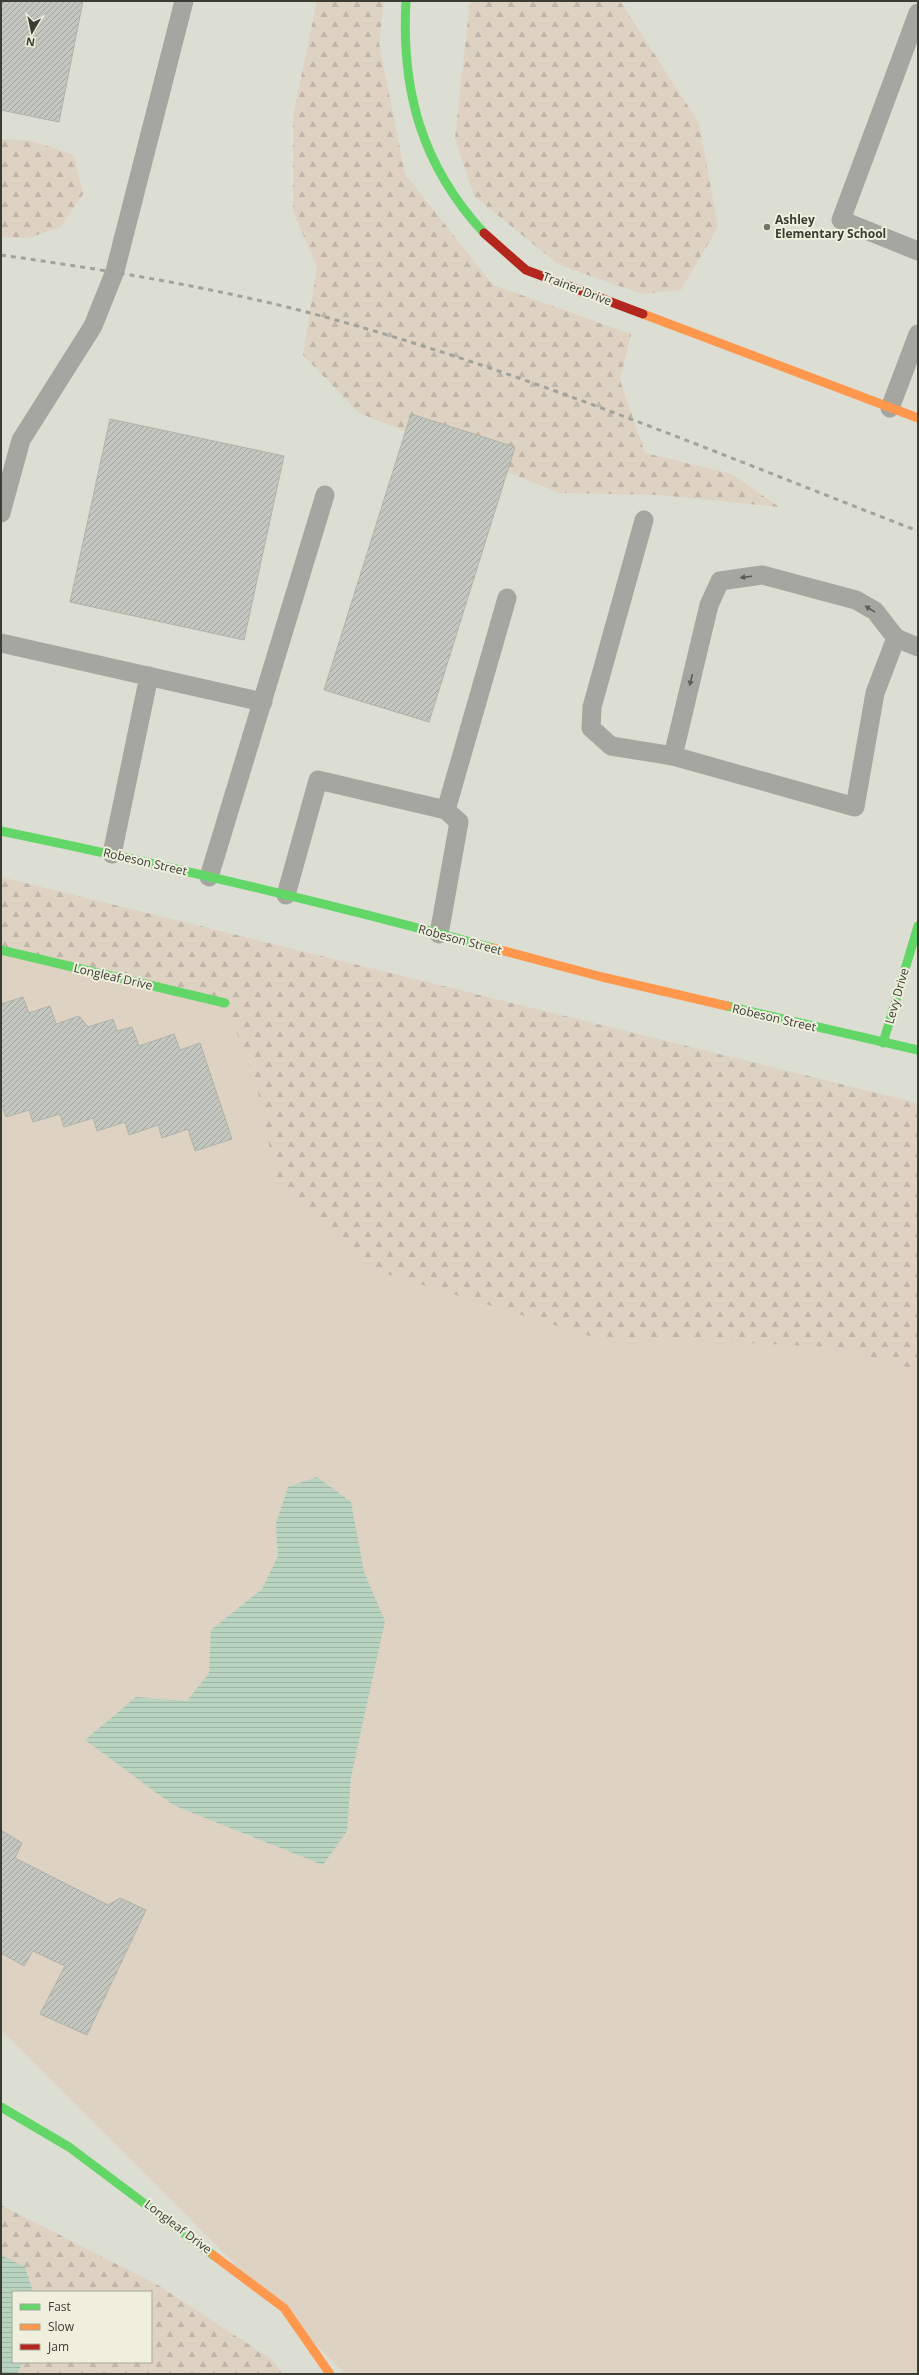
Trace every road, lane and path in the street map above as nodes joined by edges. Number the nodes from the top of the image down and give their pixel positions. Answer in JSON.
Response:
{"nodes":[{"id":1,"x":184,"y":1,"type":"edge"},
{"id":2,"x":406,"y":1,"type":"edge"},
{"id":3,"x":918,"y":13,"type":"edge"},
{"id":4,"x":918,"y":251,"type":"edge"},
{"id":5,"x":918,"y":334,"type":"edge"},
{"id":6,"x":890,"y":408,"type":"junction"},
{"id":7,"x":918,"y":418,"type":"edge"},
{"id":8,"x":326,"y":495,"type":"dead end"},
{"id":9,"x":1,"y":513,"type":"edge"},
{"id":10,"x":644,"y":520,"type":"dead end"},
{"id":11,"x":507,"y":598,"type":"dead end"},
{"id":12,"x":896,"y":638,"type":"junction"},
{"id":13,"x":1,"y":643,"type":"edge"},
{"id":14,"x":918,"y":647,"type":"edge"},
{"id":15,"x":149,"y":676,"type":"junction"},
{"id":16,"x":263,"y":702,"type":"junction"},
{"id":17,"x":673,"y":756,"type":"junction"},
{"id":18,"x":446,"y":810,"type":"junction"},
{"id":19,"x":1,"y":831,"type":"edge"},
{"id":20,"x":112,"y":854,"type":"junction"},
{"id":21,"x":209,"y":877,"type":"junction"},
{"id":22,"x":286,"y":896,"type":"junction"},
{"id":23,"x":918,"y":926,"type":"edge"},
{"id":24,"x":439,"y":934,"type":"junction"},
{"id":25,"x":1,"y":950,"type":"edge"},
{"id":26,"x":225,"y":1003,"type":"dead end"},
{"id":27,"x":883,"y":1043,"type":"junction"},
{"id":28,"x":918,"y":1050,"type":"edge"},
{"id":29,"x":1,"y":2107,"type":"edge"},
{"id":30,"x":330,"y":2374,"type":"edge"}],
"edges":[{"from":1,"to":9,"type":"lane"},
{"from":2,"to":6,"type":"street","name":"Trainer Drive"},
{"from":3,"to":4,"type":"lane"},
{"from":5,"to":6,"type":"lane"},
{"from":6,"to":7,"type":"street","name":"Trainer Drive"},
{"from":8,"to":16,"type":"lane"},
{"from":10,"to":17,"type":"lane"},
{"from":11,"to":18,"type":"lane"},
{"from":12,"to":14,"type":"lane"},
{"from":12,"to":17,"type":"lane"},
{"from":12,"to":17,"type":"lane","one_way":true},
{"from":13,"to":15,"type":"lane"},
{"from":15,"to":16,"type":"lane"},
{"from":15,"to":20,"type":"lane"},
{"from":16,"to":21,"type":"lane"},
{"from":18,"to":22,"type":"lane"},
{"from":18,"to":24,"type":"lane"},
{"from":19,"to":20,"type":"street","name":"Robeson Street"},
{"from":20,"to":21,"type":"street","name":"Robeson Street"},
{"from":21,"to":22,"type":"street","name":"Robeson Street"},
{"from":22,"to":24,"type":"street","name":"Robeson Street"},
{"from":23,"to":27,"type":"street","name":"Levy Drive"},
{"from":24,"to":27,"type":"street","name":"Robeson Street"},
{"from":25,"to":26,"type":"street","name":"Longleaf Drive"},
{"from":27,"to":28,"type":"street","name":"Robeson Street"},
{"from":29,"to":30,"type":"street","name":"Longleaf Drive"}]}
